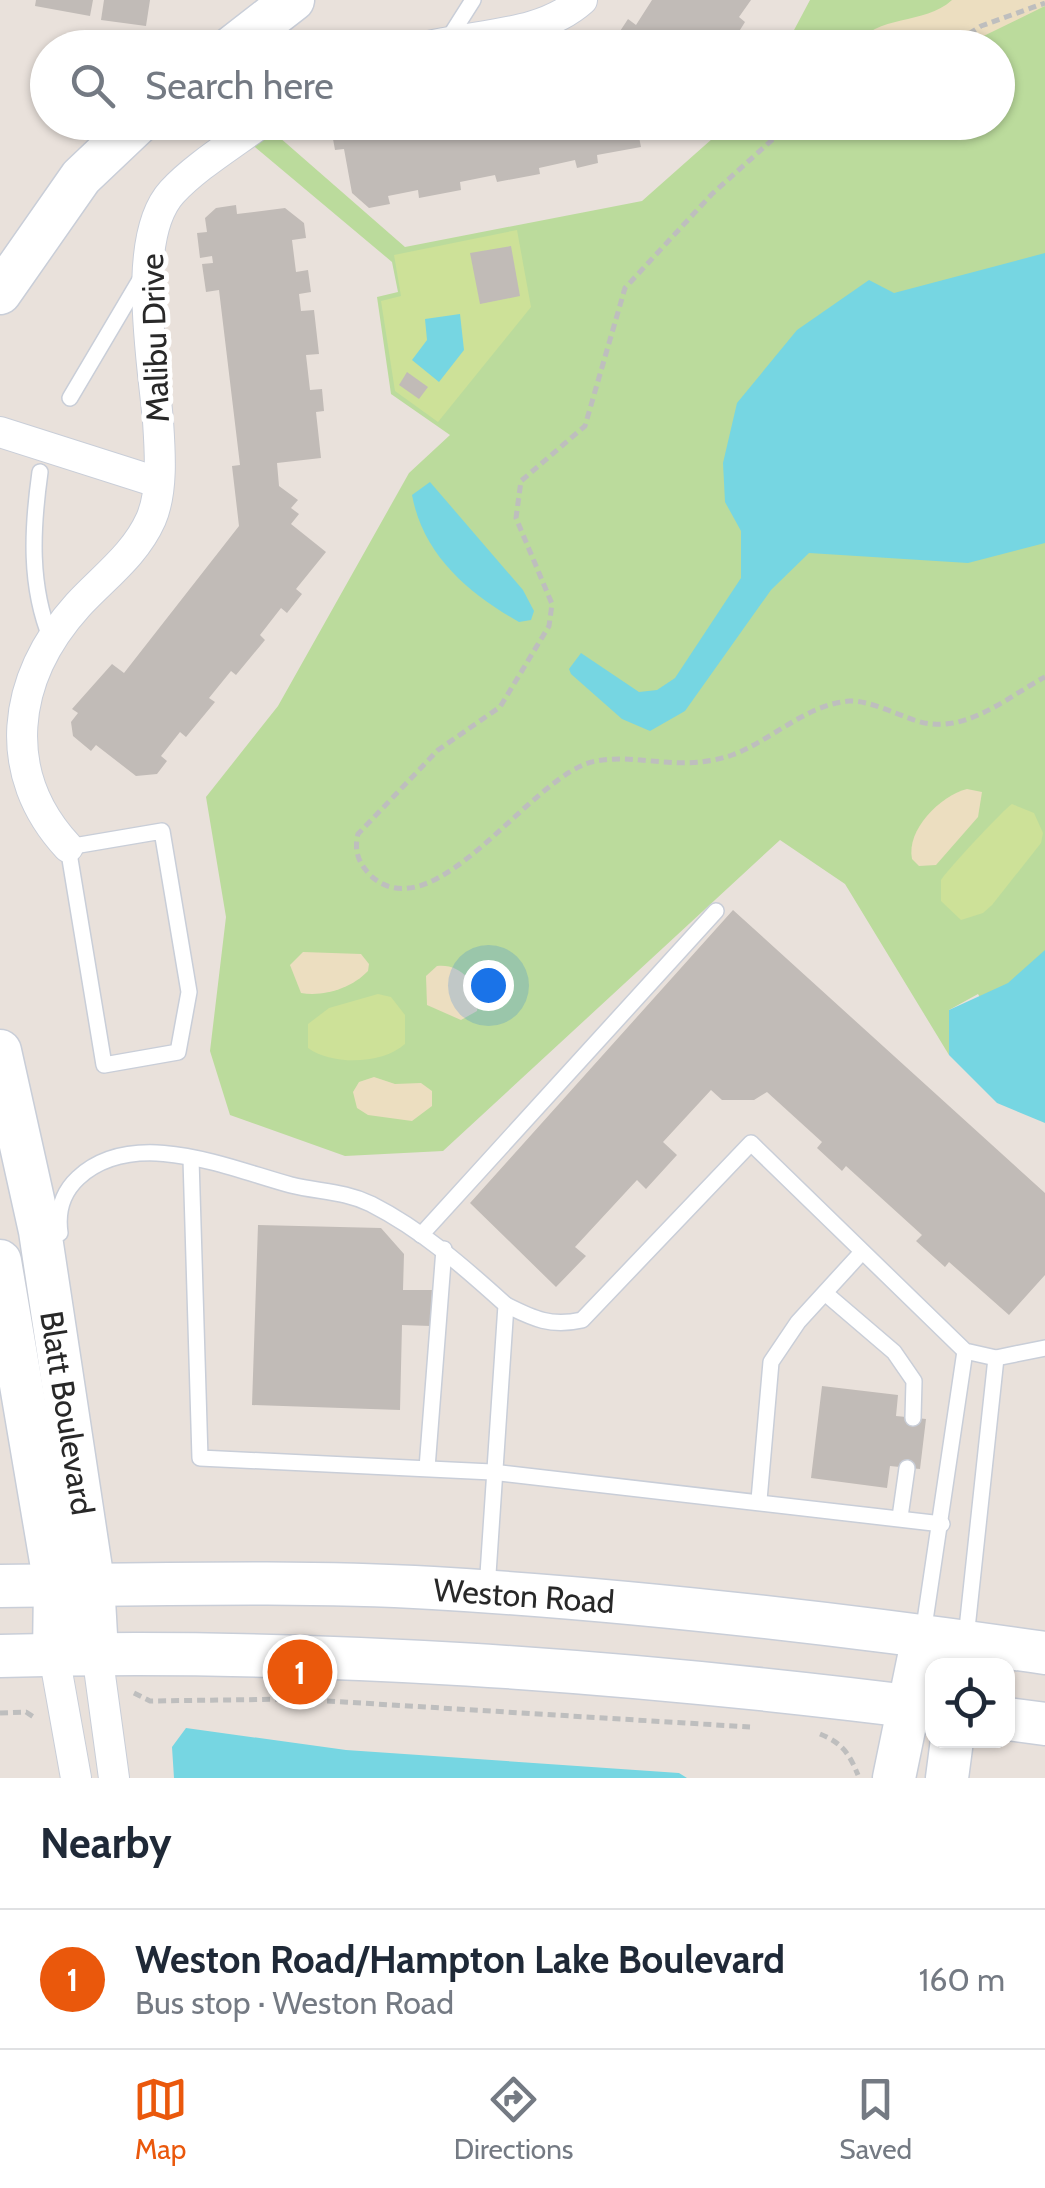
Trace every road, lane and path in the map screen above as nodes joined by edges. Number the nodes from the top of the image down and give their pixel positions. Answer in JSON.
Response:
{"nodes":[{"id":1,"x":293,"y":0,"type":"edge"},
{"id":2,"x":474,"y":0,"type":"edge"},
{"id":3,"x":582,"y":0,"type":"edge"},
{"id":4,"x":1045,"y":3,"type":"edge"},
{"id":5,"x":255,"y":30,"type":"edge"},
{"id":6,"x":447,"y":30,"type":"edge"},
{"id":7,"x":518,"y":30,"type":"edge"},
{"id":8,"x":974,"y":30,"type":"edge"},
{"id":9,"x":120,"y":140,"type":"edge"},
{"id":10,"x":239,"y":140,"type":"edge"},
{"id":11,"x":772,"y":140,"type":"edge"},
{"id":12,"x":149,"y":266,"type":"junction"},
{"id":13,"x":0,"y":293,"type":"edge"},
{"id":14,"x":70,"y":398,"type":"dead end"},
{"id":15,"x":0,"y":432,"type":"edge"},
{"id":16,"x":40,"y":472,"type":"dead end"},
{"id":17,"x":158,"y":482,"type":"junction"},
{"id":18,"x":52,"y":642,"type":"junction"},
{"id":19,"x":1045,"y":676,"type":"edge"},
{"id":20,"x":68,"y":847,"type":"junction"},
{"id":21,"x":716,"y":911,"type":"dead end"},
{"id":22,"x":0,"y":1051,"type":"edge"},
{"id":23,"x":191,"y":1159,"type":"junction"},
{"id":24,"x":421,"y":1235,"type":"junction"},
{"id":25,"x":444,"y":1249,"type":"junction"},
{"id":26,"x":862,"y":1252,"type":"junction"},
{"id":27,"x":64,"y":1257,"type":"dead end"},
{"id":28,"x":0,"y":1261,"type":"edge"},
{"id":29,"x":825,"y":1293,"type":"junction"},
{"id":30,"x":506,"y":1304,"type":"junction"},
{"id":31,"x":1045,"y":1348,"type":"edge"},
{"id":32,"x":964,"y":1351,"type":"junction"},
{"id":33,"x":996,"y":1358,"type":"junction"},
{"id":34,"x":82,"y":1395,"type":"dead end"},
{"id":35,"x":913,"y":1418,"type":"dead end"},
{"id":36,"x":427,"y":1468,"type":"junction"},
{"id":37,"x":907,"y":1468,"type":"dead end"},
{"id":38,"x":76,"y":1470,"type":"junction"},
{"id":39,"x":492,"y":1472,"type":"junction"},
{"id":40,"x":759,"y":1500,"type":"junction"},
{"id":41,"x":900,"y":1517,"type":"junction"},
{"id":42,"x":942,"y":1524,"type":"junction"},
{"id":43,"x":74,"y":1584,"type":"junction"},
{"id":44,"x":0,"y":1586,"type":"edge"},
{"id":45,"x":487,"y":1592,"type":"junction"},
{"id":46,"x":923,"y":1636,"type":"junction"},
{"id":47,"x":97,"y":1652,"type":"junction"},
{"id":48,"x":1045,"y":1653,"type":"edge"},
{"id":49,"x":964,"y":1654,"type":"edge"},
{"id":50,"x":54,"y":1655,"type":"junction"},
{"id":51,"x":0,"y":1656,"type":"edge"},
{"id":52,"x":129,"y":1691,"type":"dead end"},
{"id":53,"x":920,"y":1708,"type":"edge"},
{"id":54,"x":41,"y":1711,"type":"dead end"},
{"id":55,"x":0,"y":1713,"type":"edge"},
{"id":56,"x":1015,"y":1719,"type":"edge"},
{"id":57,"x":1045,"y":1724,"type":"edge"},
{"id":58,"x":752,"y":1728,"type":"dead end"},
{"id":59,"x":812,"y":1731,"type":"dead end"},
{"id":60,"x":951,"y":1748,"type":"edge"},
{"id":61,"x":76,"y":1778,"type":"edge"},
{"id":62,"x":114,"y":1778,"type":"edge"},
{"id":63,"x":858,"y":1778,"type":"edge"},
{"id":64,"x":894,"y":1778,"type":"edge"},
{"id":65,"x":947,"y":1778,"type":"edge"}],
"edges":[{"from":1,"to":5,"type":"main road"},
{"from":2,"to":6,"type":"lane"},
{"from":3,"to":7,"type":"street"},
{"from":4,"to":8,"type":"path"},
{"from":9,"to":13,"type":"main road"},
{"from":10,"to":12,"type":"street","name":"Malibu Drive"},
{"from":11,"to":19,"type":"path"},
{"from":12,"to":14,"type":"lane"},
{"from":12,"to":17,"type":"street","name":"Malibu Drive"},
{"from":15,"to":17,"type":"street"},
{"from":16,"to":18,"type":"lane"},
{"from":17,"to":18,"type":"street","name":"Malibu Drive"},
{"from":18,"to":20,"type":"street","name":"Malibu Drive"},
{"from":20,"to":20,"type":"lane"},
{"from":21,"to":24,"type":"lane"},
{"from":22,"to":38,"type":"main road","name":"Blatt Boulevard"},
{"from":23,"to":24,"type":"lane"},
{"from":23,"to":27,"type":"lane"},
{"from":23,"to":36,"type":"lane"},
{"from":24,"to":25,"type":"lane"},
{"from":25,"to":30,"type":"lane"},
{"from":25,"to":36,"type":"lane"},
{"from":26,"to":29,"type":"lane"},
{"from":26,"to":30,"type":"lane"},
{"from":26,"to":32,"type":"lane"},
{"from":28,"to":43,"type":"main road","name":"Blatt Boulevard"},
{"from":29,"to":35,"type":"lane"},
{"from":29,"to":40,"type":"lane"},
{"from":30,"to":39,"type":"lane"},
{"from":31,"to":33,"type":"lane"},
{"from":32,"to":33,"type":"lane"},
{"from":32,"to":42,"type":"lane"},
{"from":33,"to":49,"type":"lane"},
{"from":34,"to":38,"type":"lane"},
{"from":36,"to":39,"type":"lane"},
{"from":37,"to":41,"type":"lane"},
{"from":38,"to":43,"type":"main road","name":"Blatt Boulevard"},
{"from":39,"to":40,"type":"lane"},
{"from":39,"to":45,"type":"lane"},
{"from":40,"to":41,"type":"lane"},
{"from":41,"to":42,"type":"lane"},
{"from":42,"to":46,"type":"lane"},
{"from":43,"to":44,"type":"main road","name":"Weston Road"},
{"from":43,"to":45,"type":"main road","name":"Weston Road"},
{"from":43,"to":47,"type":"main road","name":"Blatt Boulevard"},
{"from":43,"to":50,"type":"main road","name":"Blatt Boulevard"},
{"from":45,"to":46,"type":"main road","name":"Weston Road"},
{"from":46,"to":49,"type":"main road","name":"Weston Road"},
{"from":46,"to":53,"type":"main road"},
{"from":47,"to":50,"type":"main road"},
{"from":47,"to":53,"type":"main road"},
{"from":47,"to":62,"type":"street","name":"Blatt Boulevard"},
{"from":48,"to":49,"type":"main road","name":"Weston Road"},
{"from":50,"to":51,"type":"main road"},
{"from":50,"to":61,"type":"street","name":"Blatt Boulevard"},
{"from":52,"to":58,"type":"path"},
{"from":53,"to":64,"type":"main road"},
{"from":54,"to":55,"type":"path"},
{"from":56,"to":57,"type":"main road"},
{"from":59,"to":63,"type":"path"},
{"from":60,"to":65,"type":"main road"}]}
